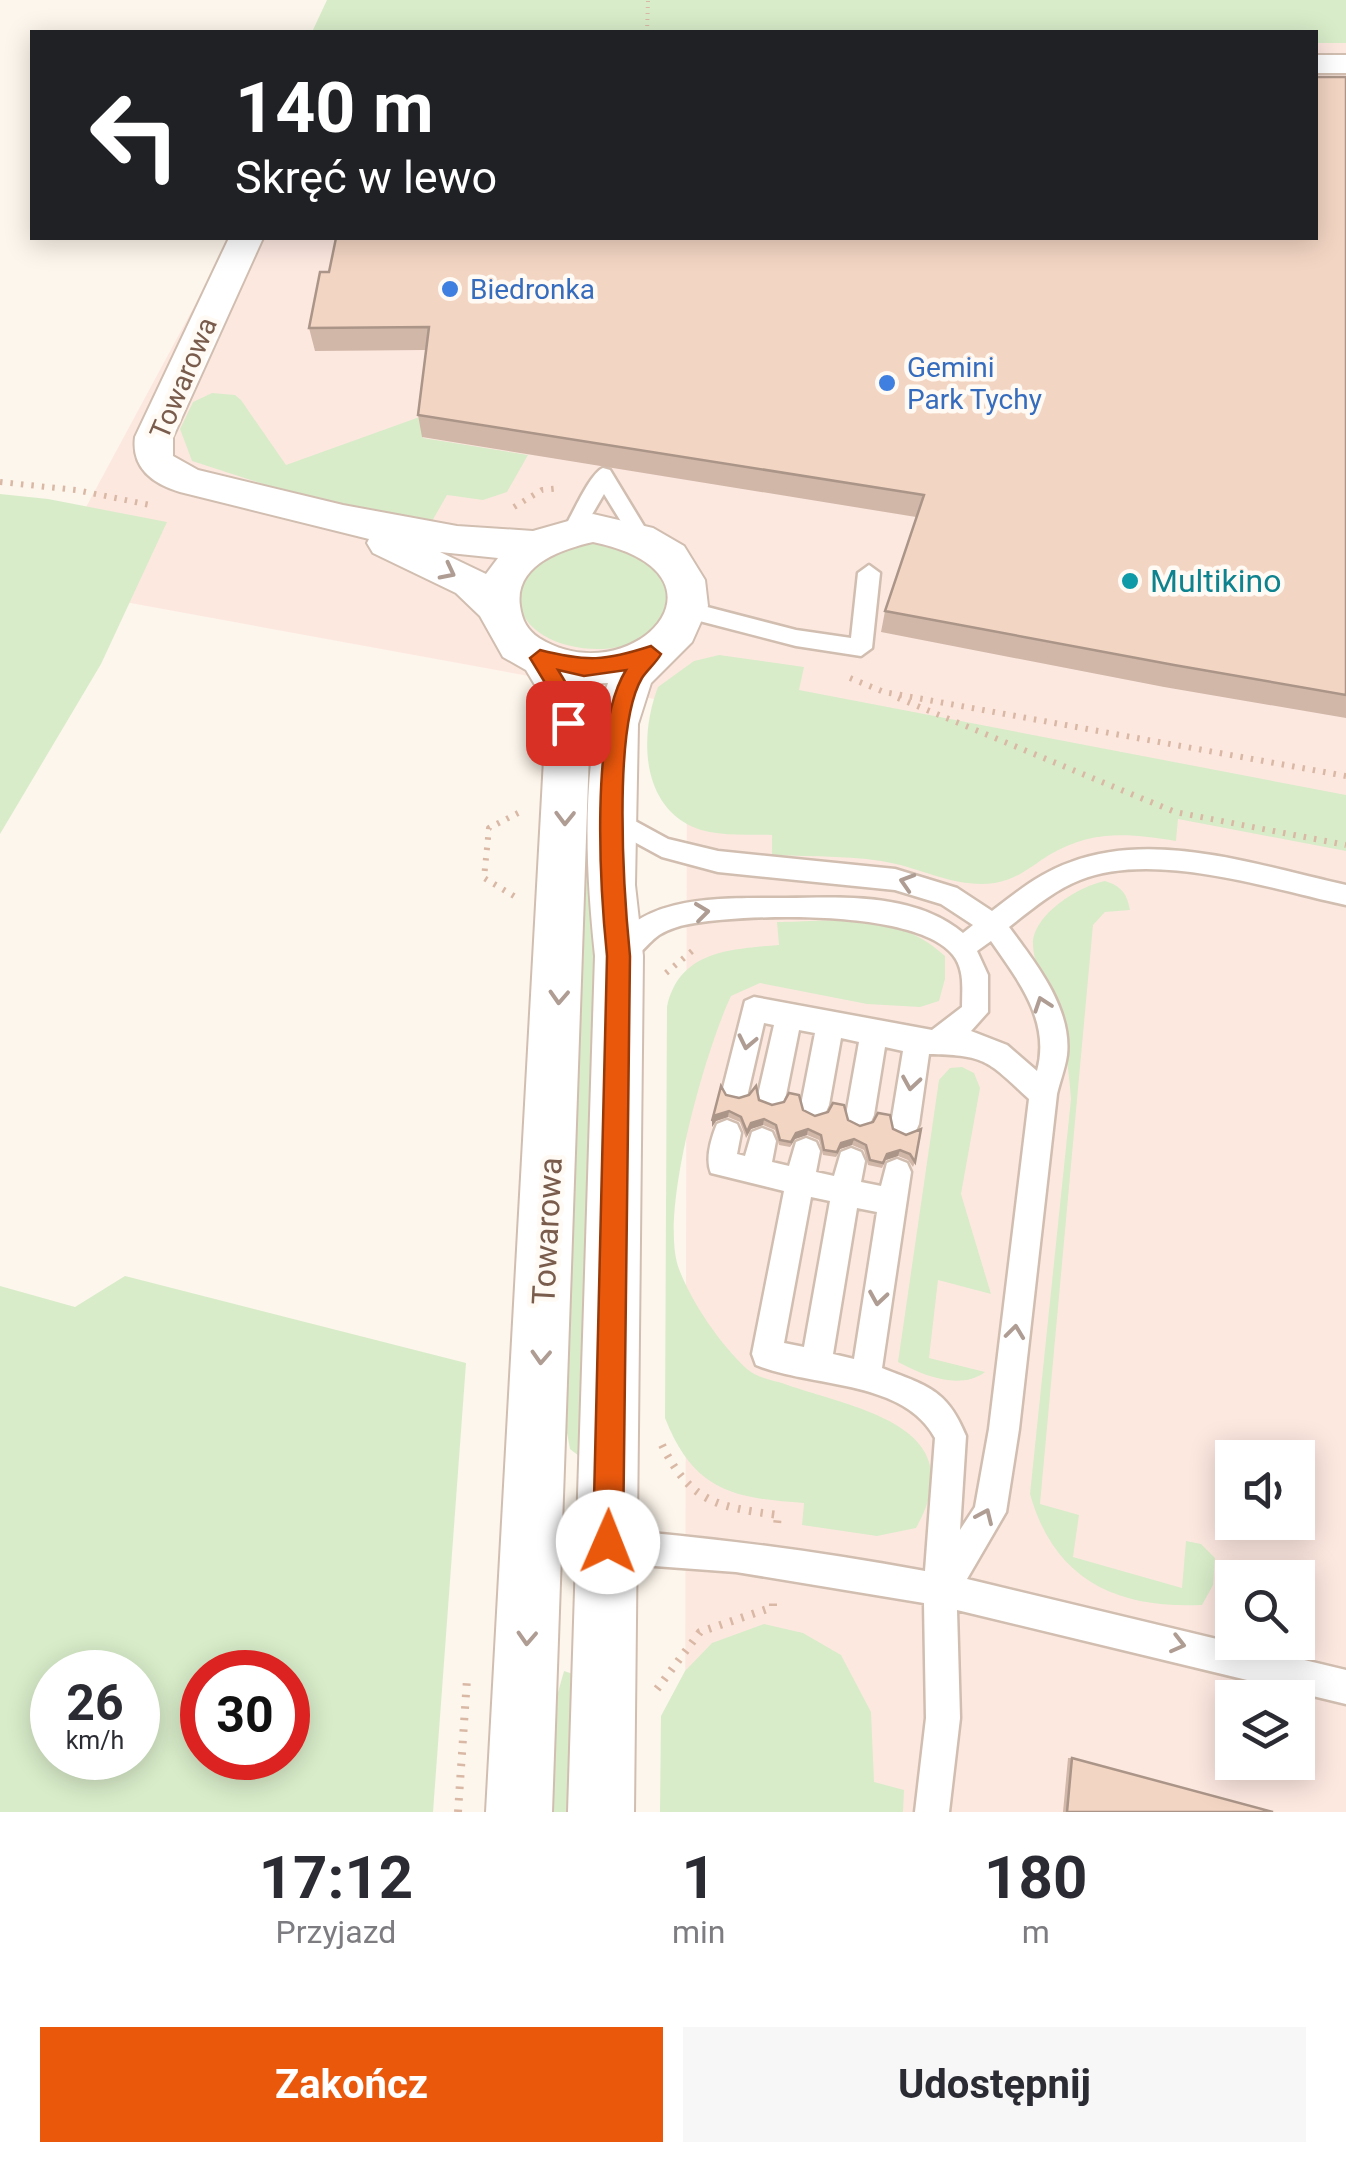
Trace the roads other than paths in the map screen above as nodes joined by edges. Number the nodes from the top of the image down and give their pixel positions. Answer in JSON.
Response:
{"nodes":[{"id":1,"x":1318,"y":64,"type":"edge"},
{"id":2,"x":1346,"y":64,"type":"edge"},
{"id":3,"x":245,"y":240,"type":"edge"},
{"id":4,"x":329,"y":516,"type":"junction"},
{"id":5,"x":572,"y":530,"type":"junction"},
{"id":6,"x":640,"y":536,"type":"junction"},
{"id":7,"x":533,"y":545,"type":"junction"},
{"id":8,"x":869,"y":573,"type":"dead end"},
{"id":9,"x":498,"y":608,"type":"junction"},
{"id":10,"x":688,"y":610,"type":"junction"},
{"id":11,"x":651,"y":654,"type":"junction"},
{"id":12,"x":540,"y":658,"type":"junction"},
{"id":13,"x":613,"y":819,"type":"junction"},
{"id":14,"x":1346,"y":895,"type":"edge"},
{"id":15,"x":993,"y":926,"type":"junction"},
{"id":16,"x":962,"y":946,"type":"junction"},
{"id":17,"x":619,"y":956,"type":"junction"},
{"id":18,"x":788,"y":1016,"type":"junction"},
{"id":19,"x":830,"y":1025,"type":"junction"},
{"id":20,"x":874,"y":1033,"type":"junction"},
{"id":21,"x":929,"y":1041,"type":"junction"},
{"id":22,"x":737,"y":1088,"type":"dead end"},
{"id":23,"x":1042,"y":1094,"type":"junction"},
{"id":24,"x":772,"y":1095,"type":"dead end"},
{"id":25,"x":815,"y":1105,"type":"dead end"},
{"id":26,"x":860,"y":1115,"type":"dead end"},
{"id":27,"x":905,"y":1124,"type":"dead end"},
{"id":28,"x":727,"y":1134,"type":"dead end"},
{"id":29,"x":762,"y":1141,"type":"dead end"},
{"id":30,"x":806,"y":1151,"type":"dead end"},
{"id":31,"x":851,"y":1161,"type":"dead end"},
{"id":32,"x":756,"y":1173,"type":"junction"},
{"id":33,"x":800,"y":1182,"type":"junction"},
{"id":34,"x":846,"y":1192,"type":"junction"},
{"id":35,"x":816,"y":1366,"type":"junction"},
{"id":36,"x":866,"y":1377,"type":"junction"},
{"id":37,"x":532,"y":1540,"type":"junction"},
{"id":38,"x":608,"y":1542,"type":"junction"},
{"id":39,"x":940,"y":1592,"type":"junction"},
{"id":40,"x":1346,"y":1687,"type":"edge"},
{"id":41,"x":519,"y":1812,"type":"edge"},
{"id":42,"x":602,"y":1812,"type":"edge"},
{"id":43,"x":932,"y":1812,"type":"edge"}],
"edges":[{"from":1,"to":2,"type":"street"},
{"from":3,"to":4,"type":"street","name":"Towarowa"},
{"from":4,"to":7,"type":"street","name":"Towarowa"},
{"from":4,"to":9,"type":"street","name":"Towarowa","one_way":true},
{"from":5,"to":6,"type":"street"},
{"from":5,"to":6,"type":"lane"},
{"from":5,"to":7,"type":"street"},
{"from":6,"to":10,"type":"street"},
{"from":7,"to":9,"type":"street"},
{"from":8,"to":10,"type":"lane"},
{"from":9,"to":12,"type":"street"},
{"from":10,"to":11,"type":"street"},
{"from":11,"to":12,"type":"street"},
{"from":11,"to":13,"type":"street","name":"Towarowa"},
{"from":12,"to":37,"type":"street","name":"Towarowa","one_way":true},
{"from":15,"to":13,"type":"lane","one_way":true},
{"from":13,"to":17,"type":"street","name":"Towarowa"},
{"from":14,"to":15,"type":"lane"},
{"from":15,"to":16,"type":"lane"},
{"from":23,"to":15,"type":"lane","one_way":true},
{"from":17,"to":16,"type":"lane","one_way":true},
{"from":16,"to":21,"type":"lane"},
{"from":17,"to":38,"type":"street","name":"Towarowa"},
{"from":18,"to":19,"type":"lane"},
{"from":18,"to":22,"type":"lane","one_way":true},
{"from":18,"to":24,"type":"lane"},
{"from":19,"to":20,"type":"lane"},
{"from":19,"to":25,"type":"lane"},
{"from":20,"to":21,"type":"lane"},
{"from":20,"to":26,"type":"lane"},
{"from":21,"to":23,"type":"lane"},
{"from":21,"to":27,"type":"lane","one_way":true},
{"from":39,"to":23,"type":"lane","one_way":true},
{"from":28,"to":32,"type":"lane"},
{"from":29,"to":32,"type":"lane"},
{"from":30,"to":33,"type":"lane"},
{"from":31,"to":34,"type":"lane"},
{"from":32,"to":33,"type":"lane"},
{"from":33,"to":34,"type":"lane"},
{"from":33,"to":35,"type":"lane"},
{"from":34,"to":35,"type":"lane"},
{"from":34,"to":36,"type":"lane","one_way":true},
{"from":35,"to":36,"type":"lane"},
{"from":36,"to":39,"type":"lane"},
{"from":37,"to":38,"type":"lane"},
{"from":37,"to":41,"type":"street","name":"Towarowa","one_way":true},
{"from":38,"to":39,"type":"lane"},
{"from":38,"to":42,"type":"street","name":"Towarowa"},
{"from":39,"to":40,"type":"lane","one_way":true},
{"from":39,"to":43,"type":"lane"}]}
